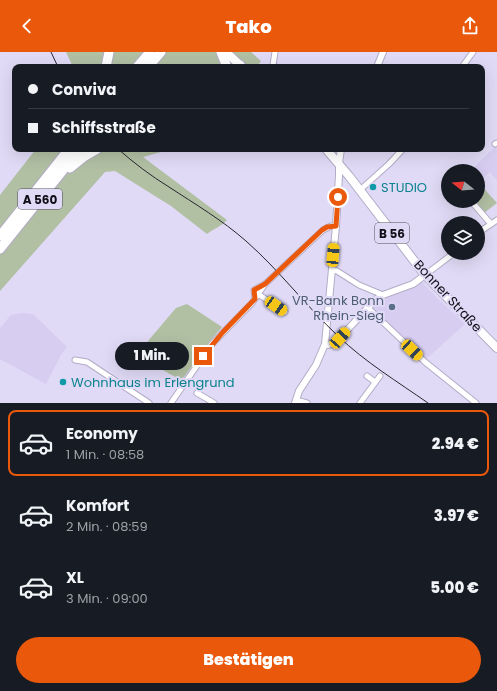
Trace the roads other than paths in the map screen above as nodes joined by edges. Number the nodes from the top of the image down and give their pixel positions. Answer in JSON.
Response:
{"nodes":[{"id":1,"x":109,"y":52,"type":"edge"},
{"id":2,"x":150,"y":52,"type":"edge"},
{"id":3,"x":162,"y":52,"type":"edge"},
{"id":4,"x":221,"y":52,"type":"edge"},
{"id":5,"x":226,"y":52,"type":"edge"},
{"id":6,"x":275,"y":52,"type":"edge"},
{"id":7,"x":383,"y":52,"type":"edge"},
{"id":8,"x":473,"y":52,"type":"edge"},
{"id":9,"x":107,"y":64,"type":"edge"},
{"id":10,"x":140,"y":64,"type":"edge"},
{"id":11,"x":151,"y":64,"type":"edge"},
{"id":12,"x":154,"y":64,"type":"edge"},
{"id":13,"x":225,"y":64,"type":"edge"},
{"id":14,"x":237,"y":64,"type":"edge"},
{"id":15,"x":273,"y":64,"type":"edge"},
{"id":16,"x":378,"y":64,"type":"edge"},
{"id":17,"x":464,"y":64,"type":"edge"},
{"id":18,"x":65,"y":152,"type":"edge"},
{"id":19,"x":78,"y":152,"type":"edge"},
{"id":20,"x":92,"y":152,"type":"edge"},
{"id":21,"x":329,"y":152,"type":"edge"},
{"id":22,"x":341,"y":152,"type":"edge"},
{"id":23,"x":400,"y":152,"type":"edge"},
{"id":24,"x":339,"y":163,"type":"junction"},
{"id":25,"x":54,"y":182,"type":"junction"},
{"id":26,"x":360,"y":190,"type":"junction"},
{"id":27,"x":477,"y":208,"type":"edge"},
{"id":28,"x":497,"y":220,"type":"edge"},
{"id":29,"x":491,"y":224,"type":"junction"},
{"id":30,"x":336,"y":226,"type":"junction"},
{"id":31,"x":485,"y":228,"type":"edge"},
{"id":32,"x":0,"y":236,"type":"edge"},
{"id":33,"x":0,"y":249,"type":"edge"},
{"id":34,"x":445,"y":260,"type":"edge"},
{"id":35,"x":332,"y":270,"type":"junction"},
{"id":36,"x":425,"y":275,"type":"junction"},
{"id":37,"x":256,"y":294,"type":"junction"},
{"id":38,"x":383,"y":295,"type":"junction"},
{"id":39,"x":367,"y":307,"type":"junction"},
{"id":40,"x":285,"y":312,"type":"dead end"},
{"id":41,"x":325,"y":344,"type":"junction"},
{"id":42,"x":497,"y":348,"type":"edge"},
{"id":43,"x":75,"y":360,"type":"dead end"},
{"id":44,"x":367,"y":376,"type":"dead end"},
{"id":45,"x":380,"y":376,"type":"dead end"},
{"id":46,"x":376,"y":382,"type":"junction"},
{"id":47,"x":197,"y":393,"type":"dead end"},
{"id":48,"x":211,"y":402,"type":"edge"},
{"id":49,"x":296,"y":402,"type":"edge"},
{"id":50,"x":149,"y":403,"type":"edge"},
{"id":51,"x":171,"y":403,"type":"edge"},
{"id":52,"x":307,"y":403,"type":"edge"},
{"id":53,"x":360,"y":403,"type":"edge"},
{"id":54,"x":476,"y":403,"type":"edge"}],
"edges":[{"from":1,"to":9,"type":"highway"},
{"from":2,"to":10,"type":"highway"},
{"from":3,"to":11,"type":"highway"},
{"from":3,"to":12,"type":"highway"},
{"from":4,"to":13,"type":"highway"},
{"from":5,"to":14,"type":"main road"},
{"from":6,"to":15,"type":"street"},
{"from":7,"to":16,"type":"street"},
{"from":8,"to":17,"type":"street"},
{"from":18,"to":32,"type":"highway","number":"A 560"},
{"from":19,"to":25,"type":"highway","number":"A 560"},
{"from":20,"to":25,"type":"highway"},
{"from":21,"to":24,"type":"main road","name":"Bonner Straße","number":"B 56"},
{"from":22,"to":24,"type":"street"},
{"from":23,"to":26,"type":"street"},
{"from":24,"to":26,"type":"main road","name":"Bonner Straße","number":"B 56"},
{"from":24,"to":30,"type":"street"},
{"from":25,"to":33,"type":"highway","number":"A 560"},
{"from":26,"to":36,"type":"main road","name":"Bonner Straße","number":"B 56"},
{"from":27,"to":29,"type":"street"},
{"from":28,"to":29,"type":"street"},
{"from":29,"to":31,"type":"street"},
{"from":30,"to":35,"type":"street"},
{"from":30,"to":37,"type":"street"},
{"from":34,"to":36,"type":"street"},
{"from":35,"to":38,"type":"street"},
{"from":35,"to":41,"type":"street"},
{"from":36,"to":38,"type":"street"},
{"from":36,"to":42,"type":"main road","name":"Bonner Straße","number":"B 56"},
{"from":37,"to":40,"type":"street"},
{"from":37,"to":51,"type":"street"},
{"from":38,"to":39,"type":"street"},
{"from":39,"to":41,"type":"street"},
{"from":39,"to":54,"type":"street"},
{"from":41,"to":49,"type":"street"},
{"from":43,"to":50,"type":"street"},
{"from":44,"to":46,"type":"street"},
{"from":45,"to":46,"type":"street"},
{"from":46,"to":53,"type":"street"},
{"from":47,"to":48,"type":"street"},
{"from":49,"to":52,"type":"street"}]}
